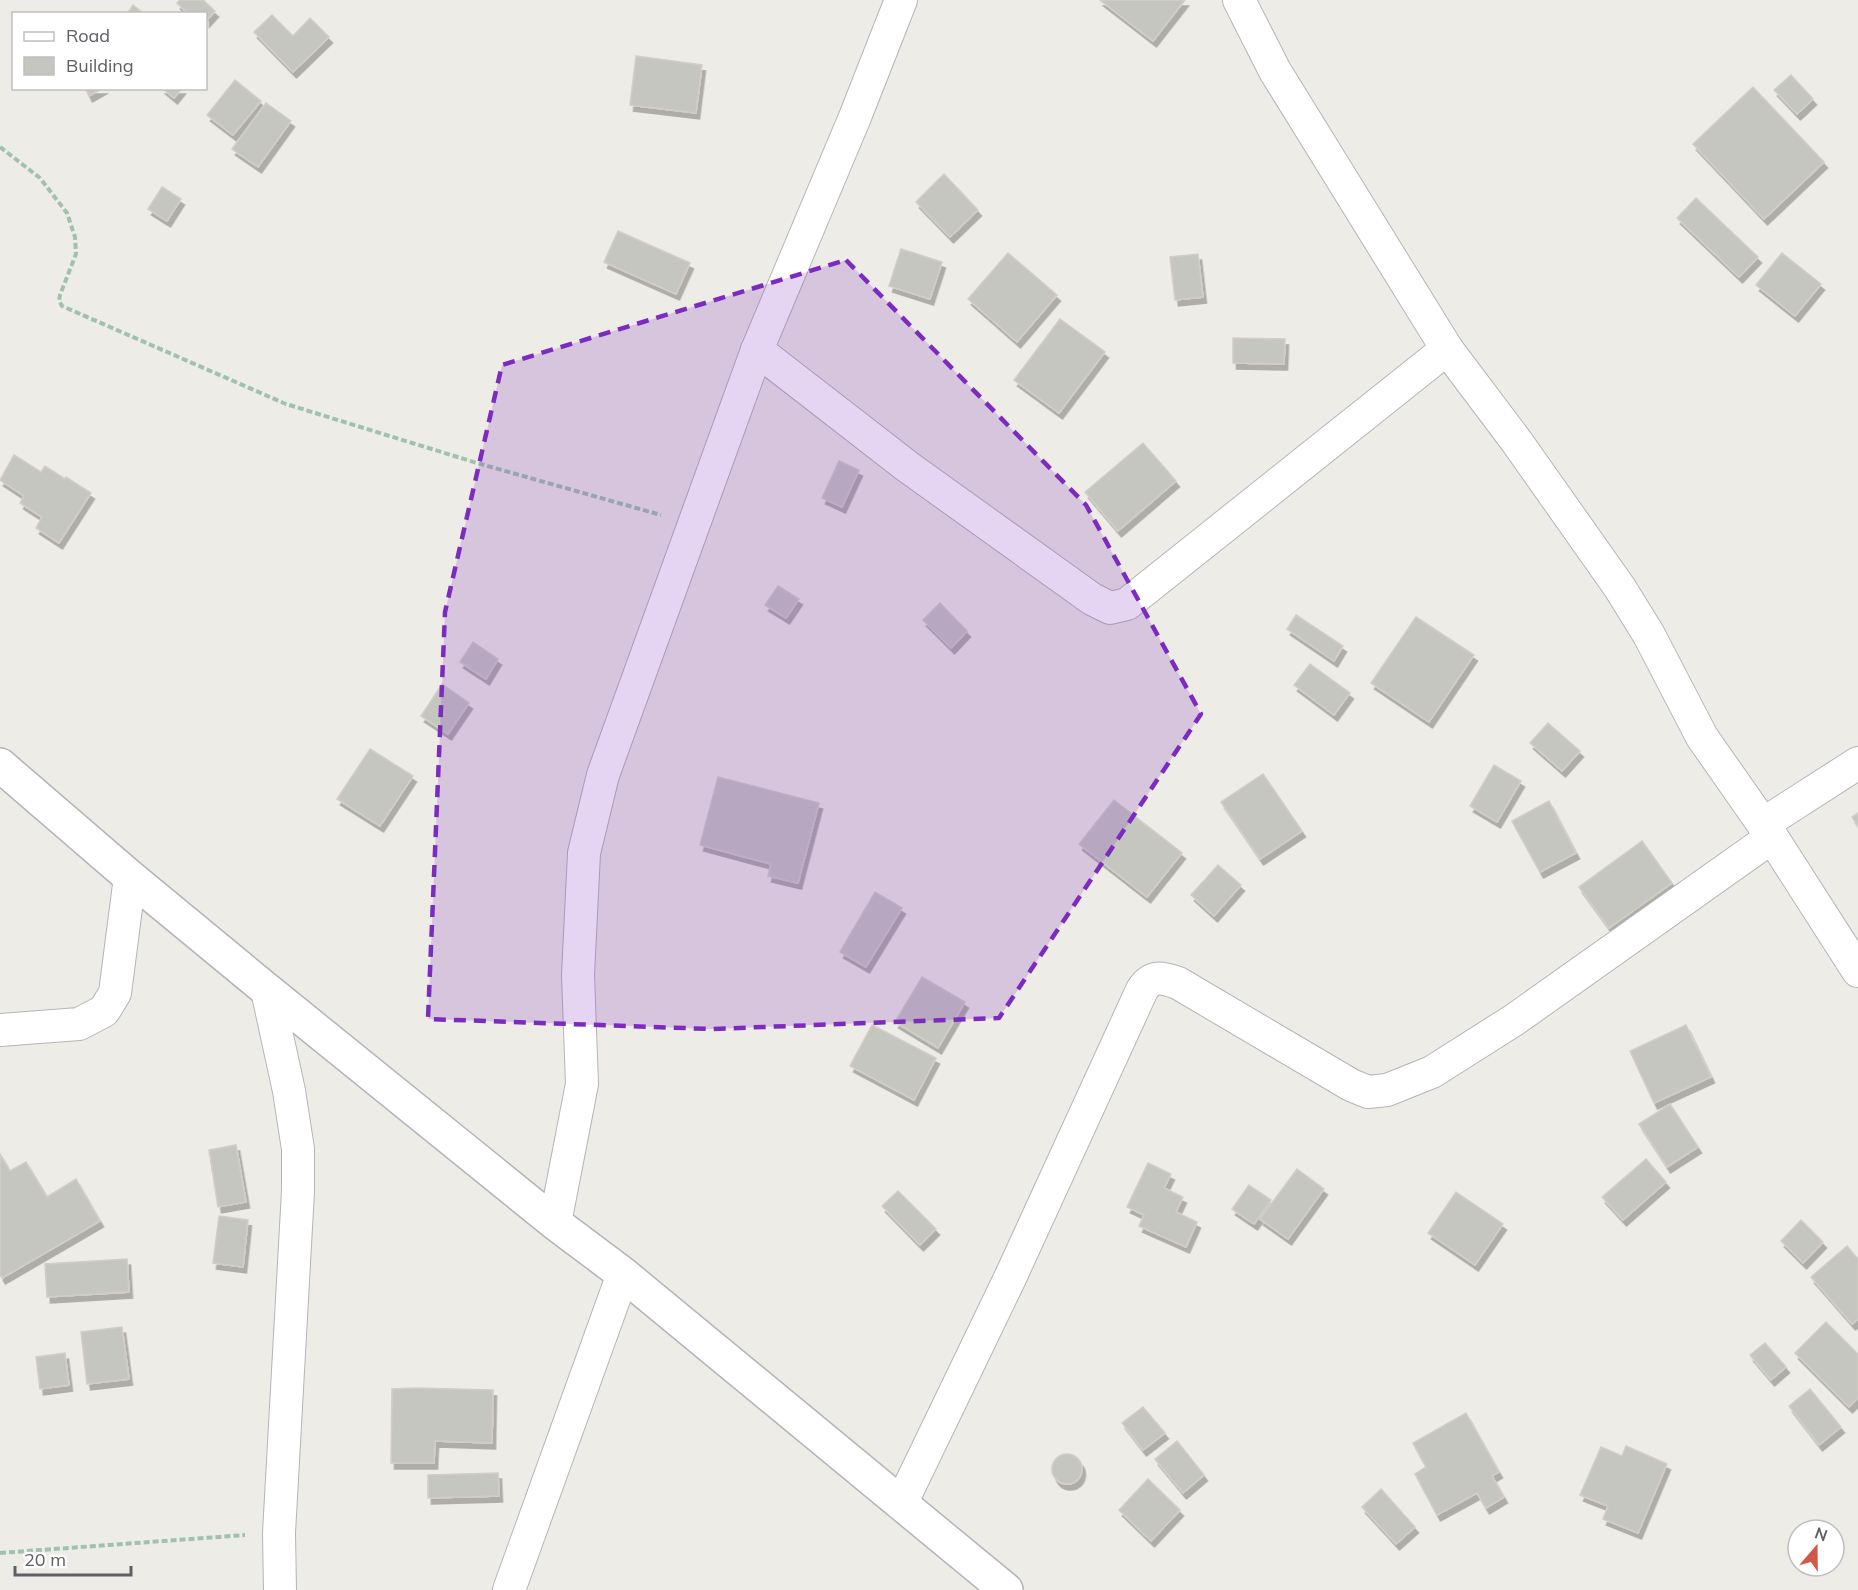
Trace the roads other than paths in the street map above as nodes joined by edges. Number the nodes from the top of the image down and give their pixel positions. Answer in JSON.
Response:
{"nodes":[{"id":1,"x":901,"y":0,"type":"edge"},
{"id":2,"x":1239,"y":0,"type":"edge"},
{"id":3,"x":1448,"y":349,"type":"junction"},
{"id":4,"x":757,"y":350,"type":"junction"},
{"id":5,"x":1858,"y":763,"type":"edge"},
{"id":6,"x":0,"y":765,"type":"edge"},
{"id":7,"x":1768,"y":830,"type":"junction"},
{"id":8,"x":130,"y":877,"type":"junction"},
{"id":9,"x":1858,"y":971,"type":"edge"},
{"id":10,"x":267,"y":990,"type":"junction"},
{"id":11,"x":0,"y":1030,"type":"edge"},
{"id":12,"x":555,"y":1222,"type":"junction"},
{"id":13,"x":623,"y":1274,"type":"junction"},
{"id":14,"x":901,"y":1504,"type":"junction"},
{"id":15,"x":280,"y":1590,"type":"edge"},
{"id":16,"x":509,"y":1590,"type":"edge"},
{"id":17,"x":1006,"y":1590,"type":"edge"}],
"edges":[{"from":1,"to":4,"type":"street"},
{"from":2,"to":3,"type":"street"},
{"from":3,"to":4,"type":"street"},
{"from":3,"to":7,"type":"street"},
{"from":4,"to":12,"type":"street"},
{"from":5,"to":7,"type":"street"},
{"from":6,"to":8,"type":"main road"},
{"from":7,"to":9,"type":"street"},
{"from":7,"to":14,"type":"street"},
{"from":8,"to":10,"type":"main road"},
{"from":8,"to":11,"type":"street"},
{"from":10,"to":12,"type":"main road"},
{"from":10,"to":15,"type":"street"},
{"from":12,"to":13,"type":"main road"},
{"from":13,"to":14,"type":"main road"},
{"from":13,"to":16,"type":"street"},
{"from":14,"to":17,"type":"main road"}]}
